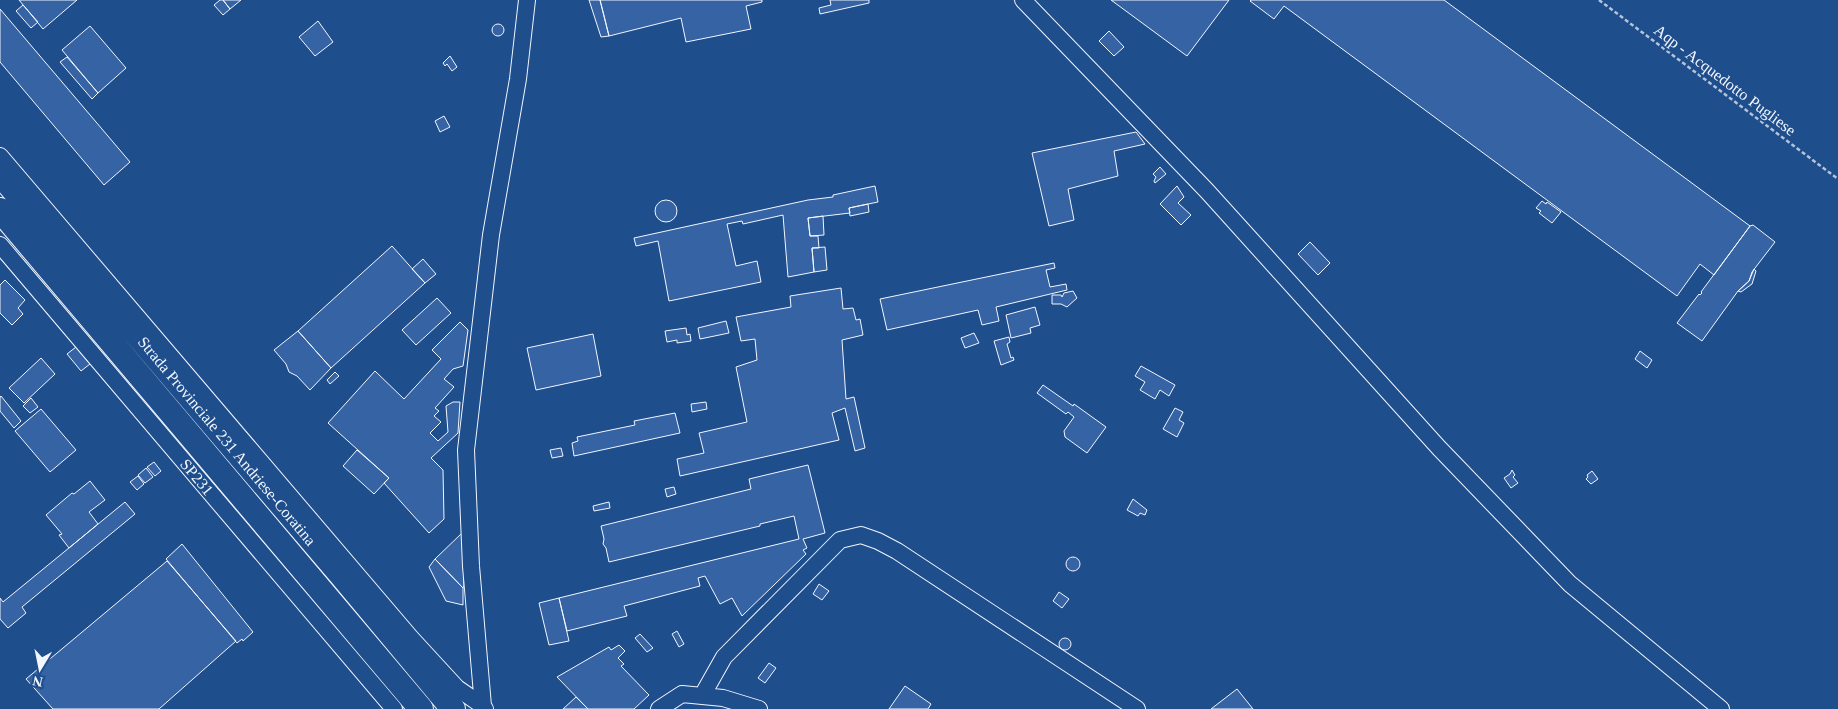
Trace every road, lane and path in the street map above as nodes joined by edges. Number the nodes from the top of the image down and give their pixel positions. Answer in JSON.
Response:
{"nodes":[{"id":1,"x":527,"y":0,"type":"edge"},
{"id":2,"x":1023,"y":0,"type":"edge"},
{"id":3,"x":1599,"y":0,"type":"edge"},
{"id":4,"x":0,"y":156,"type":"edge"},
{"id":5,"x":0,"y":174,"type":"edge"},
{"id":6,"x":1838,"y":179,"type":"edge"},
{"id":7,"x":0,"y":210,"type":"edge"},
{"id":8,"x":0,"y":245,"type":"edge"},
{"id":9,"x":702,"y":696,"type":"junction"},
{"id":10,"x":484,"y":708,"type":"edge"},
{"id":11,"x":394,"y":709,"type":"edge"},
{"id":12,"x":421,"y":709,"type":"edge"},
{"id":13,"x":453,"y":709,"type":"edge"},
{"id":14,"x":659,"y":709,"type":"edge"},
{"id":15,"x":759,"y":709,"type":"edge"},
{"id":16,"x":1138,"y":709,"type":"edge"},
{"id":17,"x":1721,"y":709,"type":"edge"}],
"edges":[{"from":1,"to":10,"type":"street"},
{"from":2,"to":17,"type":"street"},
{"from":3,"to":6,"type":"path","name":"Aqp - Acquedotto Pugliese"},
{"from":4,"to":10,"type":"street"},
{"from":5,"to":13,"type":"highway","name":"Strada Provinciale 231 Andriese-Coratina"},
{"from":7,"to":12,"type":"highway","name":"Strada Provinciale 231 Andriese-Coratina","number":"SP231"},
{"from":8,"to":11,"type":"street","name":"SP231"},
{"from":9,"to":14,"type":"street"},
{"from":9,"to":15,"type":"street"},
{"from":9,"to":16,"type":"street"}]}
